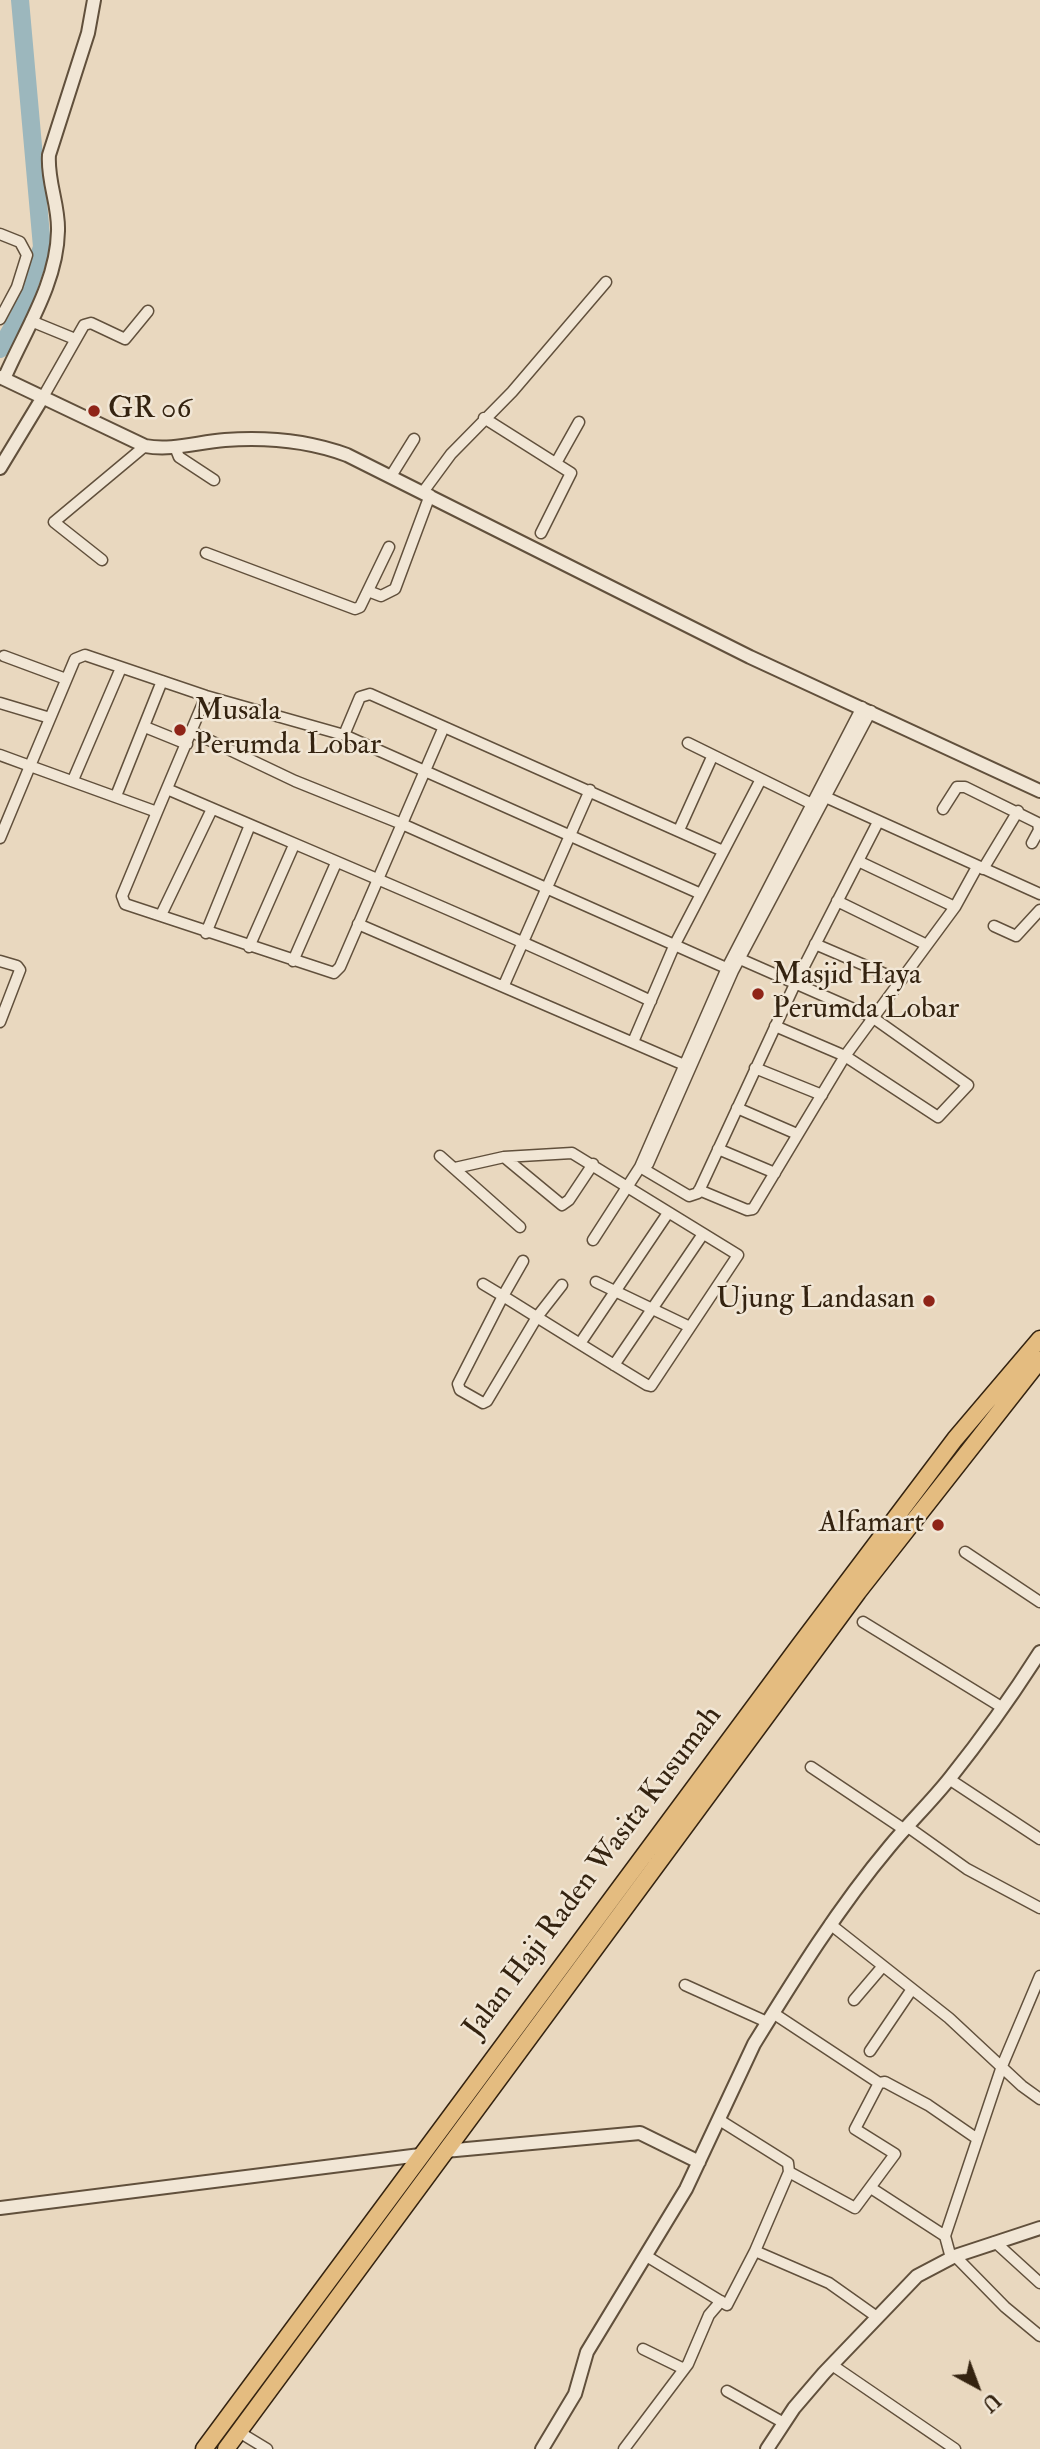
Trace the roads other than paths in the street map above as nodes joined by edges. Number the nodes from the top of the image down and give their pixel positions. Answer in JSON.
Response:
{"nodes":[{"id":1,"x":94,"y":0,"type":"edge"},
{"id":2,"x":0,"y":234,"type":"edge"},
{"id":3,"x":606,"y":282,"type":"dead end"},
{"id":4,"x":148,"y":311,"type":"dead end"},
{"id":5,"x":0,"y":319,"type":"edge"},
{"id":6,"x":31,"y":321,"type":"junction"},
{"id":7,"x":75,"y":339,"type":"junction"},
{"id":8,"x":2,"y":378,"type":"edge"},
{"id":9,"x":47,"y":400,"type":"junction"},
{"id":10,"x":484,"y":418,"type":"junction"},
{"id":11,"x":579,"y":422,"type":"dead end"},
{"id":12,"x":414,"y":439,"type":"dead end"},
{"id":13,"x":145,"y":446,"type":"junction"},
{"id":14,"x":174,"y":447,"type":"junction"},
{"id":15,"x":556,"y":463,"type":"junction"},
{"id":16,"x":0,"y":468,"type":"edge"},
{"id":17,"x":391,"y":476,"type":"junction"},
{"id":18,"x":214,"y":480,"type":"dead end"},
{"id":19,"x":426,"y":494,"type":"junction"},
{"id":20,"x":541,"y":533,"type":"dead end"},
{"id":21,"x":389,"y":547,"type":"dead end"},
{"id":22,"x":206,"y":553,"type":"dead end"},
{"id":23,"x":102,"y":560,"type":"dead end"},
{"id":24,"x":368,"y":591,"type":"junction"},
{"id":25,"x":4,"y":656,"type":"dead end"},
{"id":26,"x":121,"y":668,"type":"junction"},
{"id":27,"x":66,"y":679,"type":"junction"},
{"id":28,"x":162,"y":681,"type":"junction"},
{"id":29,"x":206,"y":696,"type":"junction"},
{"id":30,"x":0,"y":703,"type":"edge"},
{"id":31,"x":866,"y":709,"type":"junction"},
{"id":32,"x":50,"y":718,"type":"junction"},
{"id":33,"x":145,"y":727,"type":"junction"},
{"id":34,"x":443,"y":729,"type":"junction"},
{"id":35,"x":192,"y":732,"type":"junction"},
{"id":36,"x":344,"y":735,"type":"junction"},
{"id":37,"x":688,"y":743,"type":"dead end"},
{"id":38,"x":187,"y":744,"type":"junction"},
{"id":39,"x":0,"y":755,"type":"edge"},
{"id":40,"x":712,"y":757,"type":"junction"},
{"id":41,"x":30,"y":766,"type":"junction"},
{"id":42,"x":425,"y":770,"type":"junction"},
{"id":43,"x":73,"y":780,"type":"junction"},
{"id":44,"x":760,"y":781,"type":"junction"},
{"id":45,"x":167,"y":789,"type":"junction"},
{"id":46,"x":590,"y":790,"type":"junction"},
{"id":47,"x":1040,"y":791,"type":"edge"},
{"id":48,"x":821,"y":795,"type":"junction"},
{"id":49,"x":116,"y":796,"type":"junction"},
{"id":50,"x":816,"y":806,"type":"junction"},
{"id":51,"x":212,"y":809,"type":"junction"},
{"id":52,"x":943,"y":809,"type":"dead end"},
{"id":53,"x":1018,"y":811,"type":"junction"},
{"id":54,"x":157,"y":812,"type":"junction"},
{"id":55,"x":878,"y":822,"type":"junction"},
{"id":56,"x":402,"y":824,"type":"junction"},
{"id":57,"x":250,"y":825,"type":"junction"},
{"id":58,"x":679,"y":830,"type":"junction"},
{"id":59,"x":569,"y":837,"type":"junction"},
{"id":60,"x":0,"y":838,"type":"edge"},
{"id":61,"x":1032,"y":843,"type":"dead end"},
{"id":62,"x":294,"y":845,"type":"junction"},
{"id":63,"x":723,"y":851,"type":"junction"},
{"id":64,"x":858,"y":861,"type":"junction"},
{"id":65,"x":335,"y":863,"type":"junction"},
{"id":66,"x":980,"y":868,"type":"junction"},
{"id":67,"x":376,"y":881,"type":"junction"},
{"id":68,"x":546,"y":888,"type":"junction"},
{"id":69,"x":701,"y":894,"type":"junction"},
{"id":70,"x":1040,"y":894,"type":"edge"},
{"id":71,"x":837,"y":901,"type":"junction"},
{"id":72,"x":955,"y":907,"type":"junction"},
{"id":73,"x":1040,"y":910,"type":"edge"},
{"id":74,"x":161,"y":915,"type":"junction"},
{"id":75,"x":358,"y":925,"type":"junction"},
{"id":76,"x":994,"y":926,"type":"dead end"},
{"id":77,"x":206,"y":933,"type":"junction"},
{"id":78,"x":523,"y":940,"type":"junction"},
{"id":79,"x":675,"y":944,"type":"junction"},
{"id":80,"x":815,"y":944,"type":"junction"},
{"id":81,"x":927,"y":945,"type":"junction"},
{"id":82,"x":249,"y":947,"type":"junction"},
{"id":83,"x":740,"y":959,"type":"junction"},
{"id":84,"x":0,"y":961,"type":"edge"},
{"id":85,"x":293,"y":961,"type":"junction"},
{"id":86,"x":730,"y":970,"type":"junction"},
{"id":87,"x":899,"y":980,"type":"junction"},
{"id":88,"x":794,"y":984,"type":"junction"},
{"id":89,"x":504,"y":985,"type":"junction"},
{"id":90,"x":651,"y":1001,"type":"junction"},
{"id":91,"x":872,"y":1017,"type":"junction"},
{"id":92,"x":0,"y":1022,"type":"edge"},
{"id":93,"x":775,"y":1026,"type":"junction"},
{"id":94,"x":633,"y":1042,"type":"junction"},
{"id":95,"x":845,"y":1056,"type":"junction"},
{"id":96,"x":687,"y":1067,"type":"junction"},
{"id":97,"x":755,"y":1068,"type":"junction"},
{"id":98,"x":822,"y":1095,"type":"junction"},
{"id":99,"x":737,"y":1108,"type":"junction"},
{"id":100,"x":797,"y":1133,"type":"junction"},
{"id":101,"x":718,"y":1149,"type":"junction"},
{"id":102,"x":440,"y":1156,"type":"dead end"},
{"id":103,"x":504,"y":1157,"type":"junction"},
{"id":104,"x":593,"y":1164,"type":"junction"},
{"id":105,"x":455,"y":1168,"type":"junction"},
{"id":106,"x":643,"y":1168,"type":"junction"},
{"id":107,"x":775,"y":1173,"type":"junction"},
{"id":108,"x":631,"y":1188,"type":"junction"},
{"id":109,"x":699,"y":1190,"type":"junction"},
{"id":110,"x":668,"y":1213,"type":"junction"},
{"id":111,"x":520,"y":1227,"type":"dead end"},
{"id":112,"x":704,"y":1234,"type":"junction"},
{"id":113,"x":593,"y":1240,"type":"dead end"},
{"id":114,"x":523,"y":1261,"type":"dead end"},
{"id":115,"x":596,"y":1282,"type":"dead end"},
{"id":116,"x":483,"y":1284,"type":"dead end"},
{"id":117,"x":562,"y":1285,"type":"dead end"},
{"id":118,"x":616,"y":1292,"type":"junction"},
{"id":119,"x":503,"y":1296,"type":"junction"},
{"id":120,"x":653,"y":1310,"type":"junction"},
{"id":121,"x":537,"y":1317,"type":"junction"},
{"id":122,"x":690,"y":1328,"type":"junction"},
{"id":123,"x":1040,"y":1339,"type":"edge"},
{"id":124,"x":581,"y":1342,"type":"junction"},
{"id":125,"x":1040,"y":1360,"type":"edge"},
{"id":126,"x":614,"y":1365,"type":"junction"},
{"id":127,"x":961,"y":1444,"type":"junction"},
{"id":128,"x":965,"y":1552,"type":"dead end"},
{"id":129,"x":1040,"y":1602,"type":"edge"},
{"id":130,"x":863,"y":1622,"type":"dead end"},
{"id":131,"x":1040,"y":1652,"type":"edge"},
{"id":132,"x":1003,"y":1708,"type":"junction"},
{"id":133,"x":811,"y":1767,"type":"dead end"},
{"id":134,"x":950,"y":1779,"type":"junction"},
{"id":135,"x":907,"y":1828,"type":"junction"},
{"id":136,"x":1040,"y":1839,"type":"edge"},
{"id":137,"x":1040,"y":1908,"type":"edge"},
{"id":138,"x":830,"y":1924,"type":"junction"},
{"id":139,"x":883,"y":1966,"type":"junction"},
{"id":140,"x":1039,"y":1981,"type":"edge"},
{"id":141,"x":685,"y":1985,"type":"dead end"},
{"id":142,"x":912,"y":1989,"type":"junction"},
{"id":143,"x":854,"y":2000,"type":"dead end"},
{"id":144,"x":770,"y":2018,"type":"junction"},
{"id":145,"x":870,"y":2051,"type":"dead end"},
{"id":146,"x":1002,"y":2066,"type":"junction"},
{"id":147,"x":879,"y":2082,"type":"junction"},
{"id":148,"x":461,"y":2098,"type":"junction"},
{"id":149,"x":1040,"y":2099,"type":"edge"},
{"id":150,"x":475,"y":2108,"type":"junction"},
{"id":151,"x":721,"y":2121,"type":"junction"},
{"id":152,"x":976,"y":2138,"type":"junction"},
{"id":153,"x":444,"y":2151,"type":"junction"},
{"id":154,"x":420,"y":2155,"type":"junction"},
{"id":155,"x":699,"y":2162,"type":"junction"},
{"id":156,"x":789,"y":2172,"type":"junction"},
{"id":157,"x":871,"y":2188,"type":"junction"},
{"id":158,"x":0,"y":2208,"type":"edge"},
{"id":159,"x":1040,"y":2228,"type":"edge"},
{"id":160,"x":945,"y":2236,"type":"junction"},
{"id":161,"x":995,"y":2242,"type":"junction"},
{"id":162,"x":755,"y":2250,"type":"junction"},
{"id":163,"x":648,"y":2257,"type":"junction"},
{"id":164,"x":953,"y":2257,"type":"junction"},
{"id":165,"x":1040,"y":2283,"type":"edge"},
{"id":166,"x":722,"y":2301,"type":"junction"},
{"id":167,"x":877,"y":2317,"type":"junction"},
{"id":168,"x":1040,"y":2336,"type":"edge"},
{"id":169,"x":642,"y":2349,"type":"dead end"},
{"id":170,"x":832,"y":2365,"type":"junction"},
{"id":171,"x":684,"y":2369,"type":"junction"},
{"id":172,"x":727,"y":2391,"type":"dead end"},
{"id":173,"x":784,"y":2423,"type":"junction"},
{"id":174,"x":239,"y":2432,"type":"junction"},
{"id":175,"x":769,"y":2448,"type":"edge"},
{"id":176,"x":204,"y":2449,"type":"edge"},
{"id":177,"x":226,"y":2449,"type":"edge"},
{"id":178,"x":267,"y":2449,"type":"edge"},
{"id":179,"x":541,"y":2449,"type":"edge"},
{"id":180,"x":624,"y":2449,"type":"edge"},
{"id":181,"x":955,"y":2449,"type":"edge"}],
"edges":[{"from":1,"to":6,"type":"street"},
{"from":2,"to":5,"type":"street"},
{"from":3,"to":10,"type":"street"},
{"from":4,"to":7,"type":"street"},
{"from":6,"to":7,"type":"street"},
{"from":6,"to":8,"type":"street"},
{"from":7,"to":9,"type":"street"},
{"from":8,"to":9,"type":"street"},
{"from":9,"to":13,"type":"street"},
{"from":9,"to":16,"type":"street"},
{"from":10,"to":15,"type":"street"},
{"from":10,"to":19,"type":"street"},
{"from":11,"to":15,"type":"street"},
{"from":12,"to":17,"type":"street"},
{"from":13,"to":14,"type":"street"},
{"from":13,"to":23,"type":"street"},
{"from":14,"to":17,"type":"street"},
{"from":14,"to":18,"type":"street"},
{"from":15,"to":20,"type":"street"},
{"from":17,"to":19,"type":"street"},
{"from":19,"to":24,"type":"street"},
{"from":19,"to":31,"type":"street"},
{"from":21,"to":24,"type":"street"},
{"from":22,"to":24,"type":"street"},
{"from":25,"to":27,"type":"street"},
{"from":26,"to":27,"type":"street"},
{"from":26,"to":28,"type":"street"},
{"from":26,"to":43,"type":"street"},
{"from":27,"to":32,"type":"street"},
{"from":28,"to":29,"type":"street"},
{"from":28,"to":33,"type":"street"},
{"from":29,"to":35,"type":"street"},
{"from":29,"to":36,"type":"street"},
{"from":30,"to":32,"type":"street"},
{"from":31,"to":47,"type":"street"},
{"from":31,"to":48,"type":"street"},
{"from":32,"to":41,"type":"street"},
{"from":33,"to":38,"type":"street"},
{"from":33,"to":49,"type":"street"},
{"from":34,"to":36,"type":"street"},
{"from":34,"to":42,"type":"street"},
{"from":34,"to":46,"type":"street"},
{"from":35,"to":38,"type":"street"},
{"from":35,"to":56,"type":"street"},
{"from":36,"to":42,"type":"street"},
{"from":37,"to":40,"type":"street"},
{"from":38,"to":45,"type":"street"},
{"from":39,"to":41,"type":"street"},
{"from":40,"to":44,"type":"street"},
{"from":40,"to":58,"type":"street"},
{"from":41,"to":43,"type":"street"},
{"from":41,"to":60,"type":"street"},
{"from":42,"to":56,"type":"street"},
{"from":42,"to":59,"type":"street"},
{"from":43,"to":49,"type":"street"},
{"from":44,"to":50,"type":"street"},
{"from":44,"to":63,"type":"street"},
{"from":45,"to":51,"type":"street"},
{"from":45,"to":54,"type":"street"},
{"from":46,"to":58,"type":"street"},
{"from":46,"to":59,"type":"street"},
{"from":48,"to":50,"type":"street"},
{"from":48,"to":55,"type":"street"},
{"from":49,"to":54,"type":"street"},
{"from":50,"to":83,"type":"street"},
{"from":50,"to":86,"type":"street"},
{"from":51,"to":57,"type":"street"},
{"from":51,"to":74,"type":"street"},
{"from":52,"to":53,"type":"street"},
{"from":53,"to":61,"type":"street"},
{"from":53,"to":66,"type":"street"},
{"from":54,"to":74,"type":"street"},
{"from":55,"to":64,"type":"street"},
{"from":55,"to":66,"type":"street"},
{"from":56,"to":67,"type":"street"},
{"from":56,"to":68,"type":"street"},
{"from":57,"to":62,"type":"street"},
{"from":57,"to":77,"type":"street"},
{"from":58,"to":63,"type":"street"},
{"from":59,"to":68,"type":"street"},
{"from":59,"to":69,"type":"street"},
{"from":62,"to":65,"type":"street"},
{"from":62,"to":82,"type":"street"},
{"from":63,"to":69,"type":"street"},
{"from":64,"to":71,"type":"street"},
{"from":64,"to":72,"type":"street"},
{"from":65,"to":67,"type":"street"},
{"from":65,"to":85,"type":"street"},
{"from":66,"to":70,"type":"street"},
{"from":66,"to":72,"type":"street"},
{"from":67,"to":75,"type":"street"},
{"from":67,"to":78,"type":"street"},
{"from":68,"to":78,"type":"street"},
{"from":68,"to":79,"type":"street"},
{"from":69,"to":79,"type":"street"},
{"from":71,"to":80,"type":"street"},
{"from":71,"to":81,"type":"street"},
{"from":72,"to":81,"type":"street"},
{"from":73,"to":76,"type":"street"},
{"from":74,"to":77,"type":"street"},
{"from":75,"to":85,"type":"street"},
{"from":75,"to":89,"type":"street"},
{"from":77,"to":82,"type":"street"},
{"from":78,"to":89,"type":"street"},
{"from":78,"to":90,"type":"street"},
{"from":79,"to":86,"type":"street"},
{"from":79,"to":90,"type":"street"},
{"from":80,"to":87,"type":"street"},
{"from":80,"to":88,"type":"street"},
{"from":81,"to":87,"type":"street"},
{"from":82,"to":85,"type":"street"},
{"from":83,"to":86,"type":"street"},
{"from":83,"to":88,"type":"street"},
{"from":84,"to":92,"type":"street"},
{"from":86,"to":96,"type":"street"},
{"from":87,"to":91,"type":"street"},
{"from":88,"to":91,"type":"street"},
{"from":88,"to":93,"type":"street"},
{"from":89,"to":94,"type":"street"},
{"from":90,"to":94,"type":"street"},
{"from":91,"to":95,"type":"street"},
{"from":91,"to":95,"type":"street"},
{"from":93,"to":95,"type":"street"},
{"from":93,"to":97,"type":"street"},
{"from":94,"to":96,"type":"street"},
{"from":95,"to":98,"type":"street"},
{"from":96,"to":106,"type":"street"},
{"from":97,"to":98,"type":"street"},
{"from":97,"to":99,"type":"street"},
{"from":98,"to":100,"type":"street"},
{"from":99,"to":100,"type":"street"},
{"from":99,"to":101,"type":"street"},
{"from":100,"to":107,"type":"street"},
{"from":101,"to":107,"type":"street"},
{"from":101,"to":109,"type":"street"},
{"from":102,"to":105,"type":"street"},
{"from":103,"to":104,"type":"street"},
{"from":103,"to":104,"type":"street"},
{"from":103,"to":105,"type":"street"},
{"from":104,"to":108,"type":"street"},
{"from":105,"to":111,"type":"street"},
{"from":106,"to":108,"type":"street"},
{"from":106,"to":109,"type":"street"},
{"from":107,"to":109,"type":"street"},
{"from":108,"to":110,"type":"street"},
{"from":108,"to":113,"type":"street"},
{"from":110,"to":112,"type":"street"},
{"from":110,"to":118,"type":"street"},
{"from":112,"to":120,"type":"street"},
{"from":112,"to":122,"type":"street"},
{"from":114,"to":119,"type":"street"},
{"from":115,"to":118,"type":"street"},
{"from":116,"to":119,"type":"street"},
{"from":117,"to":121,"type":"street"},
{"from":118,"to":120,"type":"street"},
{"from":118,"to":124,"type":"street"},
{"from":119,"to":121,"type":"street"},
{"from":119,"to":121,"type":"street"},
{"from":120,"to":122,"type":"street"},
{"from":120,"to":126,"type":"street"},
{"from":121,"to":124,"type":"street"},
{"from":122,"to":126,"type":"street"},
{"from":123,"to":127,"type":"highway","name":"Jalan Haji Raden Wasita Kusumah"},
{"from":124,"to":126,"type":"street"},
{"from":125,"to":127,"type":"highway","name":"Jalan Haji Raden Wasita Kusumah"},
{"from":127,"to":148,"type":"highway","name":"Jalan Haji Raden Wasita Kusumah"},
{"from":127,"to":150,"type":"highway","name":"Jalan Haji Raden Wasita Kusumah"},
{"from":128,"to":129,"type":"street"},
{"from":130,"to":132,"type":"street"},
{"from":131,"to":132,"type":"street"},
{"from":132,"to":134,"type":"street"},
{"from":133,"to":135,"type":"street"},
{"from":134,"to":135,"type":"street"},
{"from":134,"to":136,"type":"street"},
{"from":135,"to":137,"type":"street"},
{"from":135,"to":138,"type":"street"},
{"from":138,"to":139,"type":"street"},
{"from":138,"to":144,"type":"street"},
{"from":139,"to":142,"type":"street"},
{"from":139,"to":143,"type":"street"},
{"from":140,"to":146,"type":"street"},
{"from":141,"to":144,"type":"street"},
{"from":142,"to":145,"type":"street"},
{"from":142,"to":146,"type":"street"},
{"from":144,"to":147,"type":"street"},
{"from":144,"to":151,"type":"street"},
{"from":146,"to":149,"type":"street"},
{"from":146,"to":152,"type":"street"},
{"from":147,"to":152,"type":"street"},
{"from":147,"to":157,"type":"street"},
{"from":148,"to":150,"type":"highway"},
{"from":148,"to":154,"type":"highway","name":"Jalan Haji Raden Wasita Kusumah"},
{"from":150,"to":153,"type":"highway","name":"Jalan Haji Raden Wasita Kusumah"},
{"from":151,"to":155,"type":"street"},
{"from":151,"to":156,"type":"street"},
{"from":152,"to":160,"type":"street"},
{"from":153,"to":155,"type":"street"},
{"from":153,"to":174,"type":"highway","name":"Jalan Haji Raden Wasita Kusumah"},
{"from":154,"to":158,"type":"street"},
{"from":154,"to":176,"type":"highway","name":"Jalan Haji Raden Wasita Kusumah"},
{"from":155,"to":163,"type":"street"},
{"from":156,"to":157,"type":"street"},
{"from":156,"to":162,"type":"street"},
{"from":157,"to":160,"type":"street"},
{"from":159,"to":161,"type":"street"},
{"from":160,"to":164,"type":"street"},
{"from":161,"to":164,"type":"street"},
{"from":161,"to":165,"type":"street"},
{"from":162,"to":166,"type":"street"},
{"from":162,"to":167,"type":"street"},
{"from":163,"to":166,"type":"street"},
{"from":163,"to":179,"type":"street"},
{"from":164,"to":167,"type":"street"},
{"from":164,"to":168,"type":"street"},
{"from":166,"to":171,"type":"street"},
{"from":167,"to":170,"type":"street"},
{"from":169,"to":171,"type":"street"},
{"from":170,"to":173,"type":"street"},
{"from":170,"to":181,"type":"street"},
{"from":171,"to":180,"type":"street"},
{"from":172,"to":173,"type":"street"},
{"from":173,"to":175,"type":"street"},
{"from":174,"to":177,"type":"highway","name":"Jalan Haji Raden Wasita Kusumah"},
{"from":174,"to":178,"type":"street"}]}
